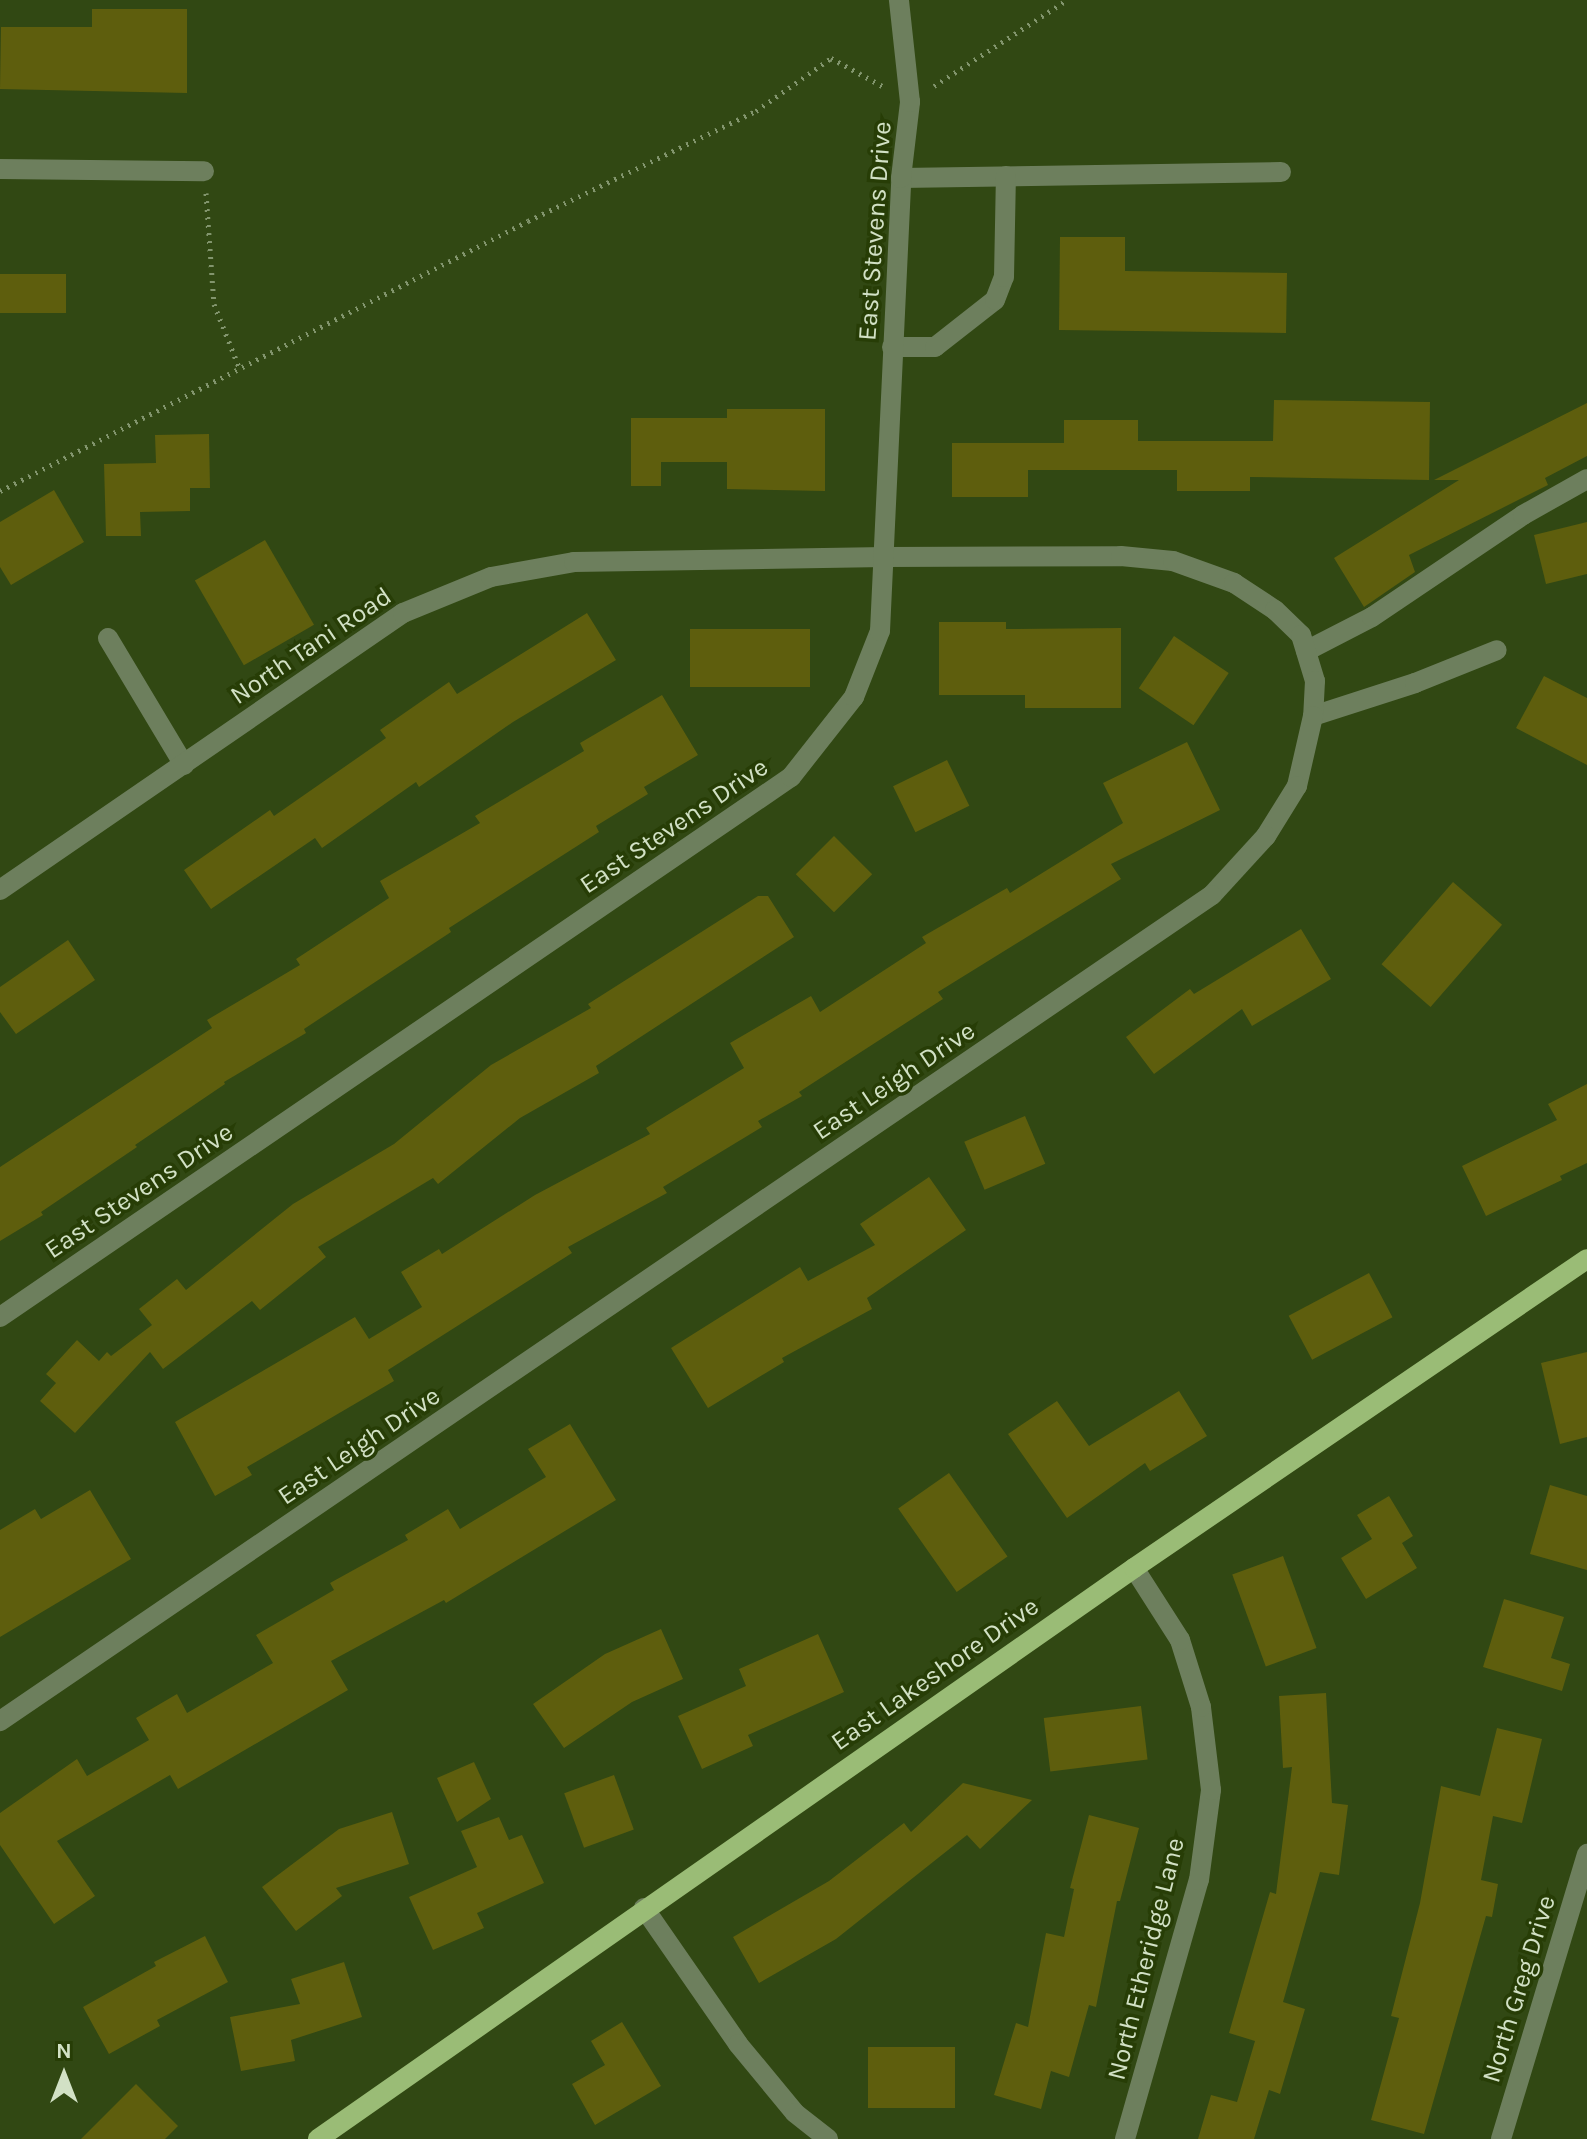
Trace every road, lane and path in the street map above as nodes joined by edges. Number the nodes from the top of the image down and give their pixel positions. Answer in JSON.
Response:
{"nodes":[{"id":1,"x":899,"y":0,"type":"edge"},
{"id":2,"x":1067,"y":0,"type":"edge"},
{"id":3,"x":910,"y":102,"type":"junction"},
{"id":4,"x":0,"y":169,"type":"edge"},
{"id":5,"x":204,"y":171,"type":"joint"},
{"id":6,"x":1281,"y":172,"type":"dead end"},
{"id":7,"x":1006,"y":176,"type":"junction"},
{"id":8,"x":901,"y":178,"type":"junction"},
{"id":9,"x":892,"y":347,"type":"junction"},
{"id":10,"x":239,"y":367,"type":"junction"},
{"id":11,"x":1587,"y":479,"type":"edge"},
{"id":12,"x":0,"y":491,"type":"edge"},
{"id":13,"x":885,"y":557,"type":"junction"},
{"id":14,"x":108,"y":638,"type":"dead end"},
{"id":15,"x":1497,"y":650,"type":"dead end"},
{"id":16,"x":1306,"y":651,"type":"junction"},
{"id":17,"x":1313,"y":716,"type":"junction"},
{"id":18,"x":184,"y":765,"type":"junction"},
{"id":19,"x":0,"y":890,"type":"edge"},
{"id":20,"x":1587,"y":1259,"type":"edge"},
{"id":21,"x":0,"y":1317,"type":"edge"},
{"id":22,"x":1134,"y":1568,"type":"junction"},
{"id":23,"x":5,"y":1710,"type":"edge"},
{"id":24,"x":1587,"y":1854,"type":"edge"},
{"id":25,"x":644,"y":1908,"type":"junction"},
{"id":26,"x":318,"y":2139,"type":"edge"},
{"id":27,"x":828,"y":2139,"type":"edge"},
{"id":28,"x":1125,"y":2139,"type":"edge"},
{"id":29,"x":1501,"y":2139,"type":"edge"}],
"edges":[{"from":1,"to":3,"type":"street","name":"East Stevens Drive"},
{"from":2,"to":3,"type":"path"},
{"from":3,"to":8,"type":"street","name":"East Stevens Drive"},
{"from":3,"to":10,"type":"path"},
{"from":4,"to":5,"type":"street"},
{"from":5,"to":10,"type":"path"},
{"from":6,"to":7,"type":"street"},
{"from":7,"to":8,"type":"street"},
{"from":7,"to":9,"type":"street"},
{"from":8,"to":9,"type":"street","name":"East Stevens Drive"},
{"from":9,"to":13,"type":"street","name":"East Stevens Drive"},
{"from":10,"to":12,"type":"path"},
{"from":11,"to":16,"type":"street"},
{"from":13,"to":16,"type":"street","name":"East Leigh Drive"},
{"from":13,"to":18,"type":"street","name":"North Tani Road"},
{"from":13,"to":21,"type":"street","name":"East Stevens Drive"},
{"from":14,"to":18,"type":"street"},
{"from":15,"to":17,"type":"street"},
{"from":16,"to":17,"type":"street","name":"East Leigh Drive"},
{"from":17,"to":23,"type":"street","name":"East Leigh Drive"},
{"from":18,"to":19,"type":"street","name":"North Tani Road"},
{"from":20,"to":22,"type":"main road","name":"East Lakeshore Drive"},
{"from":22,"to":25,"type":"main road","name":"East Lakeshore Drive"},
{"from":22,"to":28,"type":"street","name":"North Etheridge Lane"},
{"from":24,"to":29,"type":"street","name":"North Greg Drive"},
{"from":25,"to":26,"type":"main road","name":"East Lakeshore Drive"},
{"from":25,"to":27,"type":"street"}]}
